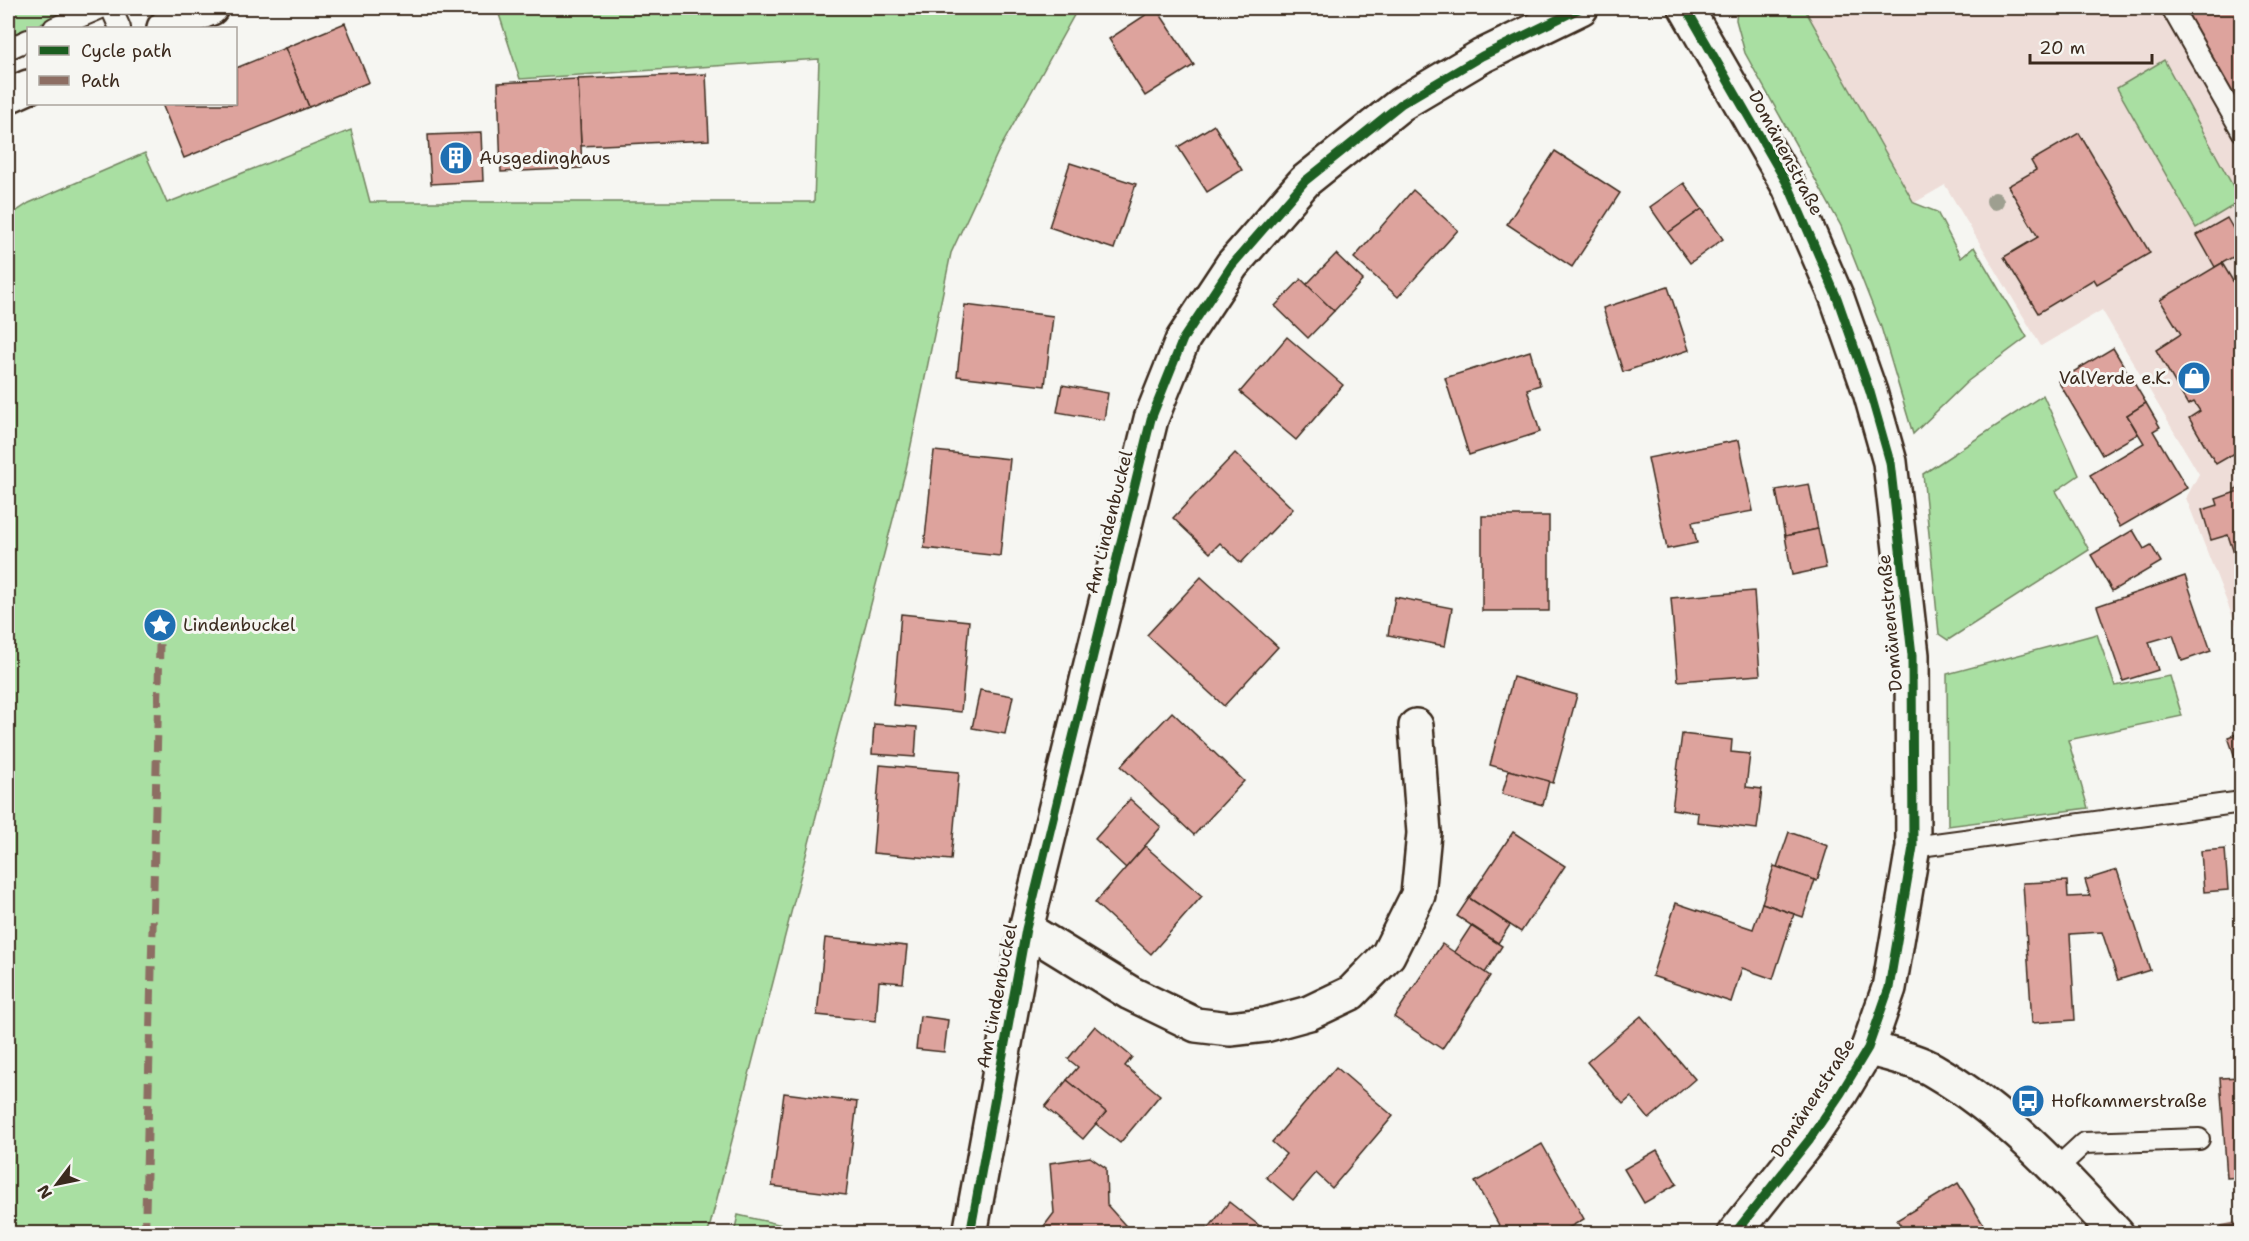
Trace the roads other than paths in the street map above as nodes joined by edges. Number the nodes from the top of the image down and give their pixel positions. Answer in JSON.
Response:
{"nodes":[{"id":1,"x":101,"y":8,"type":"edge"},
{"id":2,"x":111,"y":8,"type":"edge"},
{"id":3,"x":211,"y":8,"type":"edge"},
{"id":4,"x":1581,"y":8,"type":"edge"},
{"id":5,"x":1686,"y":8,"type":"edge"},
{"id":6,"x":2172,"y":8,"type":"edge"},
{"id":7,"x":56,"y":27,"type":"edge"},
{"id":8,"x":120,"y":27,"type":"edge"},
{"id":9,"x":166,"y":27,"type":"edge"},
{"id":10,"x":27,"y":40,"type":"edge"},
{"id":11,"x":8,"y":49,"type":"edge"},
{"id":12,"x":27,"y":87,"type":"edge"},
{"id":13,"x":8,"y":96,"type":"edge"},
{"id":14,"x":2241,"y":131,"type":"edge"},
{"id":15,"x":1416,"y":726,"type":"dead end"},
{"id":16,"x":2241,"y":802,"type":"edge"},
{"id":17,"x":1913,"y":847,"type":"junction"},
{"id":18,"x":1026,"y":929,"type":"junction"},
{"id":19,"x":1868,"y":1048,"type":"junction"},
{"id":20,"x":2199,"y":1139,"type":"dead end"},
{"id":21,"x":2056,"y":1168,"type":"junction"},
{"id":22,"x":970,"y":1233,"type":"edge"},
{"id":23,"x":1734,"y":1233,"type":"edge"},
{"id":24,"x":2117,"y":1233,"type":"edge"}],
"edges":[{"from":1,"to":7,"type":"lane"},
{"from":2,"to":8,"type":"lane"},
{"from":3,"to":9,"type":"street"},
{"from":4,"to":18,"type":"street","name":"Am Lindenbuckel"},
{"from":5,"to":17,"type":"street","name":"Domänenstraße"},
{"from":6,"to":14,"type":"lane"},
{"from":10,"to":11,"type":"lane"},
{"from":12,"to":13,"type":"street"},
{"from":15,"to":18,"type":"street","name":"Am Lindenbuckel"},
{"from":16,"to":17,"type":"lane"},
{"from":17,"to":19,"type":"street","name":"Domänenstraße"},
{"from":18,"to":22,"type":"street","name":"Am Lindenbuckel"},
{"from":19,"to":21,"type":"street"},
{"from":19,"to":23,"type":"street","name":"Domänenstraße"},
{"from":20,"to":21,"type":"lane"},
{"from":21,"to":24,"type":"street"}]}
